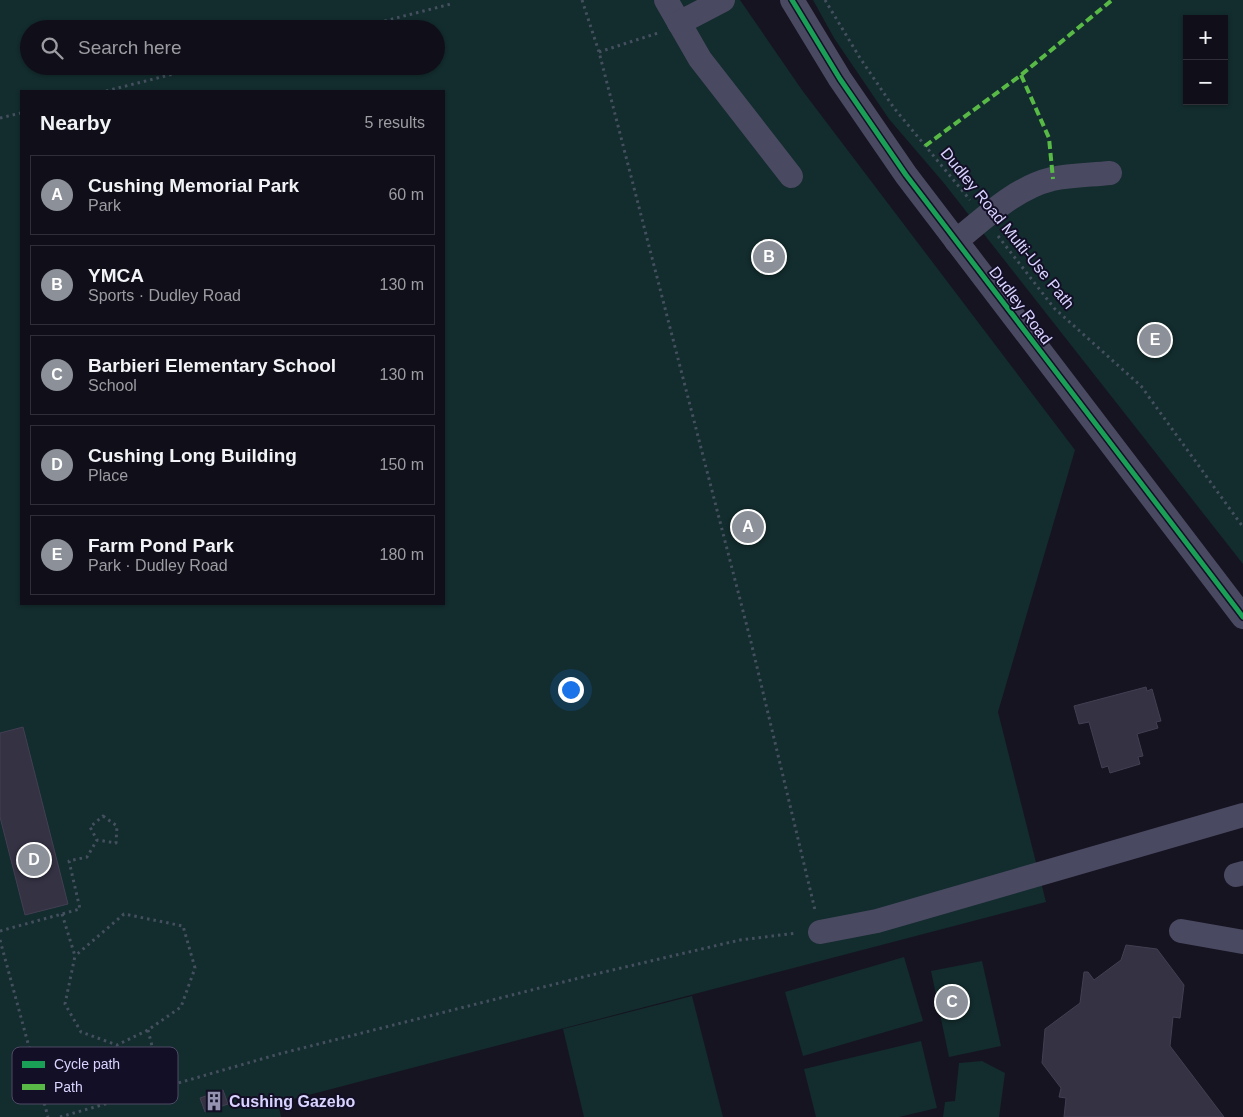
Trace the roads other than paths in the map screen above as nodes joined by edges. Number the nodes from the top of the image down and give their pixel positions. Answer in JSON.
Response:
{"nodes":[{"id":1,"x":666,"y":0,"type":"edge"},
{"id":2,"x":723,"y":0,"type":"edge"},
{"id":3,"x":792,"y":0,"type":"edge"},
{"id":4,"x":678,"y":23,"type":"junction"},
{"id":5,"x":1110,"y":173,"type":"dead end"},
{"id":6,"x":791,"y":176,"type":"dead end"},
{"id":7,"x":956,"y":241,"type":"junction"},
{"id":8,"x":1243,"y":617,"type":"edge"},
{"id":9,"x":1243,"y":815,"type":"edge"},
{"id":10,"x":1181,"y":931,"type":"dead end"},
{"id":11,"x":820,"y":932,"type":"road end"},
{"id":12,"x":1243,"y":942,"type":"edge"}],
"edges":[{"from":1,"to":4,"type":"street"},
{"from":2,"to":4,"type":"street"},
{"from":3,"to":7,"type":"street","name":"Dudley Road"},
{"from":4,"to":6,"type":"street"},
{"from":5,"to":7,"type":"street"},
{"from":7,"to":8,"type":"street","name":"Dudley Road"},
{"from":9,"to":11,"type":"street"},
{"from":10,"to":12,"type":"street"}]}
